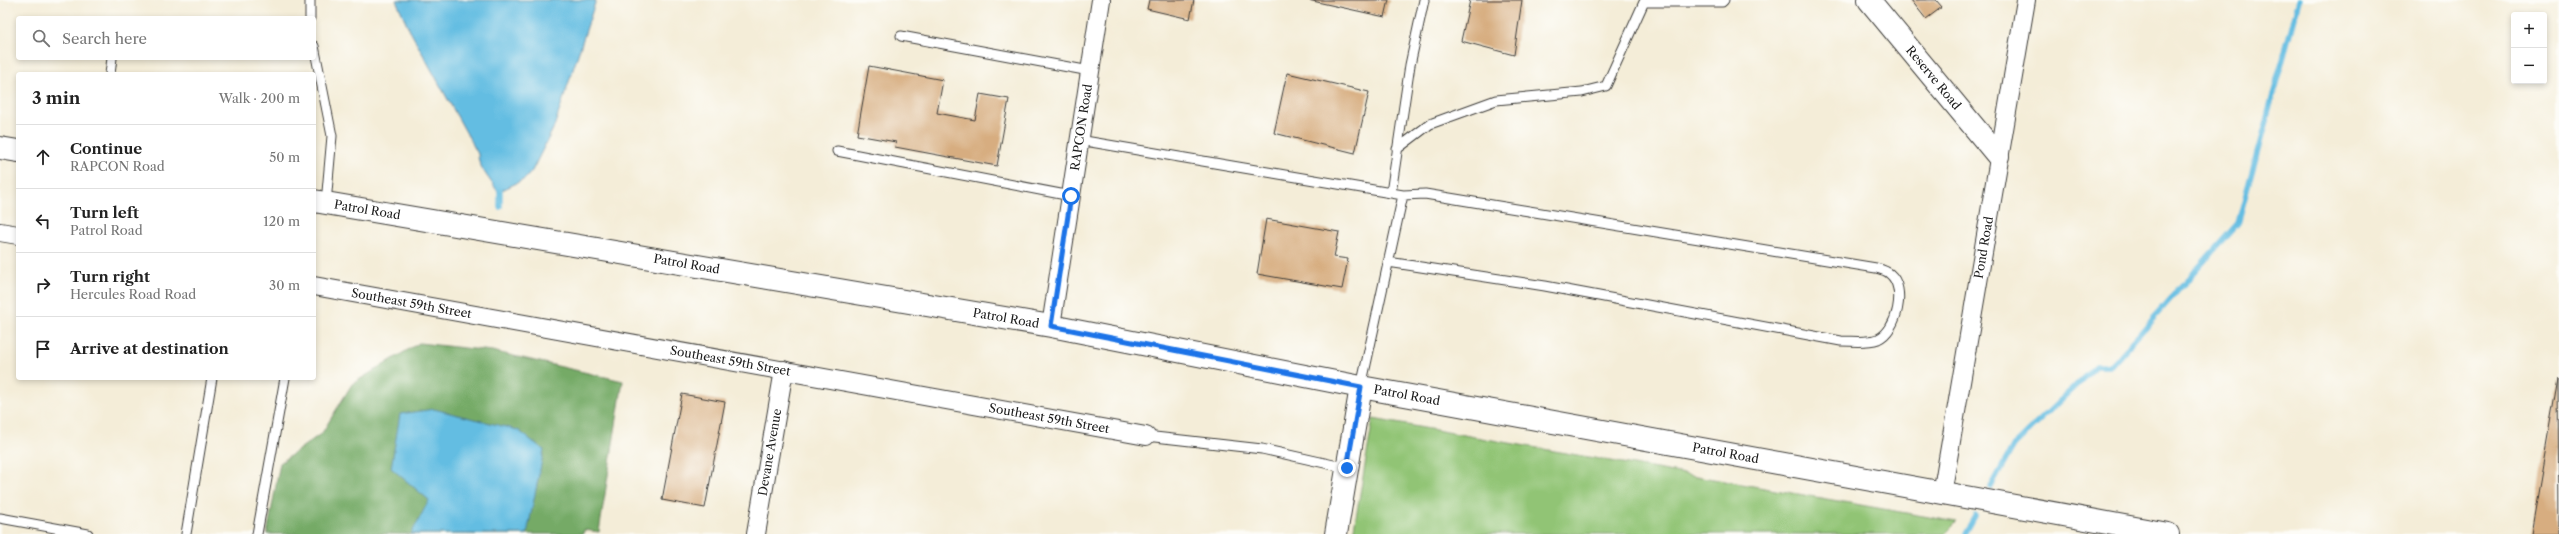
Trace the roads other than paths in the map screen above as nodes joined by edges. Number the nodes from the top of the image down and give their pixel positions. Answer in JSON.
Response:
{"nodes":[{"id":1,"x":310,"y":0,"type":"edge"},
{"id":2,"x":1101,"y":0,"type":"edge"},
{"id":3,"x":1424,"y":0,"type":"edge"},
{"id":4,"x":1724,"y":0,"type":"edge"},
{"id":5,"x":1869,"y":0,"type":"edge"},
{"id":6,"x":2026,"y":0,"type":"edge"},
{"id":7,"x":310,"y":16,"type":"edge"},
{"id":8,"x":900,"y":36,"type":"dead end"},
{"id":9,"x":316,"y":56,"type":"edge"},
{"id":10,"x":112,"y":60,"type":"edge"},
{"id":11,"x":1090,"y":71,"type":"junction"},
{"id":12,"x":110,"y":72,"type":"edge"},
{"id":13,"x":1080,"y":140,"type":"junction"},
{"id":14,"x":1397,"y":149,"type":"junction"},
{"id":15,"x":837,"y":151,"type":"dead end"},
{"id":16,"x":1998,"y":156,"type":"junction"},
{"id":17,"x":1391,"y":193,"type":"junction"},
{"id":18,"x":1403,"y":195,"type":"junction"},
{"id":19,"x":1071,"y":196,"type":"junction"},
{"id":20,"x":320,"y":202,"type":"edge"},
{"id":21,"x":0,"y":232,"type":"edge"},
{"id":22,"x":16,"y":235,"type":"edge"},
{"id":23,"x":1388,"y":262,"type":"junction"},
{"id":24,"x":316,"y":286,"type":"edge"},
{"id":25,"x":1051,"y":326,"type":"junction"},
{"id":26,"x":784,"y":370,"type":"junction"},
{"id":27,"x":212,"y":380,"type":"edge"},
{"id":28,"x":285,"y":380,"type":"edge"},
{"id":29,"x":1361,"y":387,"type":"junction"},
{"id":30,"x":1146,"y":436,"type":"joint"},
{"id":31,"x":1347,"y":468,"type":"junction"},
{"id":32,"x":1942,"y":494,"type":"junction"},
{"id":33,"x":0,"y":518,"type":"edge"},
{"id":34,"x":88,"y":534,"type":"edge"},
{"id":35,"x":186,"y":534,"type":"edge"},
{"id":36,"x":257,"y":534,"type":"edge"},
{"id":37,"x":756,"y":534,"type":"edge"},
{"id":38,"x":1336,"y":534,"type":"edge"},
{"id":39,"x":2168,"y":534,"type":"edge"}],
"edges":[{"from":1,"to":7,"type":"lane"},
{"from":2,"to":11,"type":"street","name":"RAPCON Road"},
{"from":3,"to":14,"type":"lane"},
{"from":4,"to":14,"type":"lane"},
{"from":5,"to":16,"type":"street","name":"Reserve Road"},
{"from":6,"to":16,"type":"street","name":"Pond Road"},
{"from":8,"to":11,"type":"lane"},
{"from":9,"to":20,"type":"lane"},
{"from":10,"to":12,"type":"lane"},
{"from":11,"to":13,"type":"street","name":"RAPCON Road"},
{"from":13,"to":17,"type":"lane"},
{"from":13,"to":19,"type":"street","name":"RAPCON Road"},
{"from":14,"to":17,"type":"lane"},
{"from":15,"to":19,"type":"lane"},
{"from":16,"to":32,"type":"street","name":"Pond Road"},
{"from":17,"to":18,"type":"lane"},
{"from":18,"to":23,"type":"lane"},
{"from":18,"to":23,"type":"lane"},
{"from":19,"to":25,"type":"street","name":"RAPCON Road"},
{"from":20,"to":25,"type":"street","name":"Patrol Road"},
{"from":21,"to":22,"type":"street"},
{"from":23,"to":29,"type":"lane"},
{"from":24,"to":26,"type":"street","name":"Southeast 59th Street"},
{"from":25,"to":29,"type":"street","name":"Patrol Road"},
{"from":26,"to":30,"type":"street","name":"Southeast 59th Street"},
{"from":26,"to":37,"type":"street","name":"Devane Avenue"},
{"from":27,"to":35,"type":"lane"},
{"from":28,"to":36,"type":"lane"},
{"from":29,"to":31,"type":"street"},
{"from":29,"to":32,"type":"street","name":"Patrol Road"},
{"from":30,"to":31,"type":"lane"},
{"from":31,"to":38,"type":"street"},
{"from":32,"to":39,"type":"street","name":"Patrol Road"},
{"from":33,"to":34,"type":"lane"}]}
